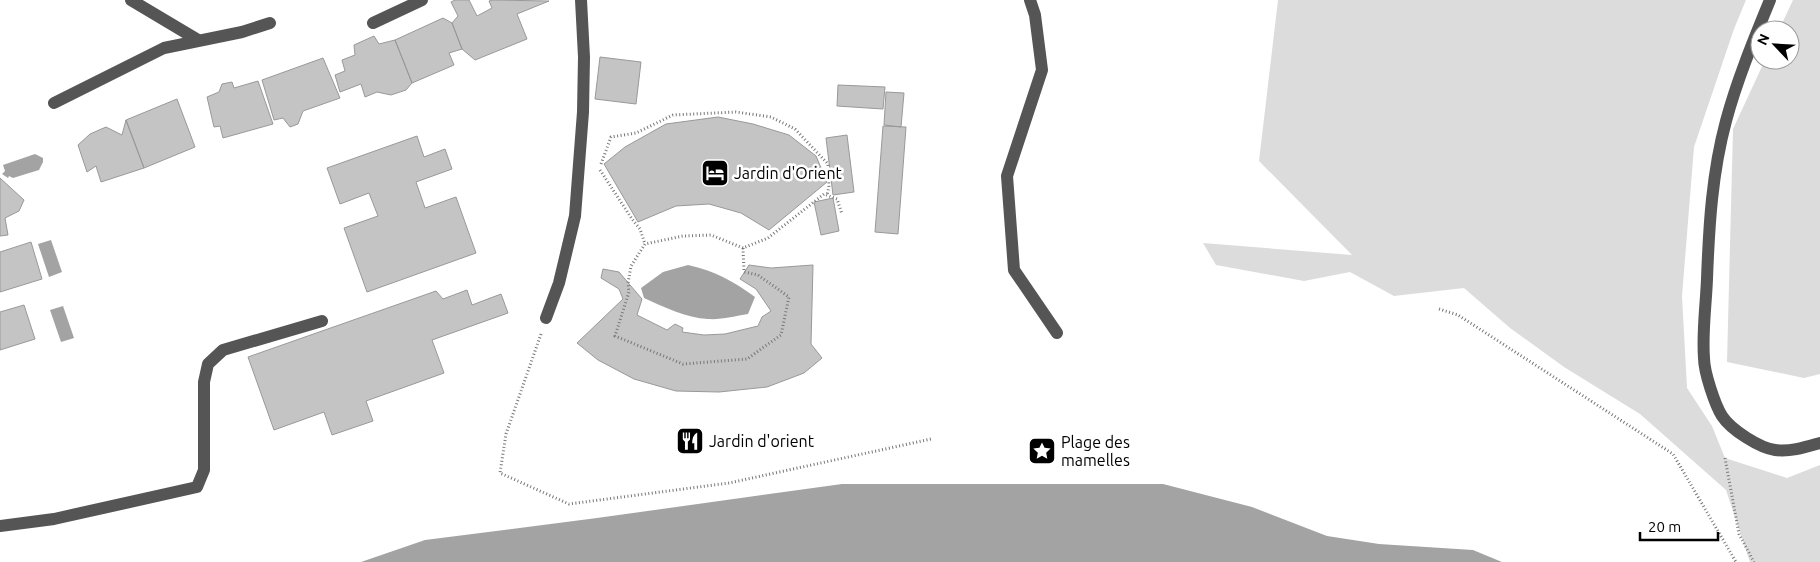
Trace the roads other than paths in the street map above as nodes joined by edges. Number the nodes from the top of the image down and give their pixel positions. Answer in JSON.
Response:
{"nodes":[{"id":1,"x":131,"y":0,"type":"edge"},
{"id":2,"x":422,"y":0,"type":"edge"},
{"id":3,"x":581,"y":0,"type":"edge"},
{"id":4,"x":1030,"y":0,"type":"edge"},
{"id":5,"x":1770,"y":0,"type":"edge"},
{"id":6,"x":270,"y":23,"type":"dead end"},
{"id":7,"x":373,"y":23,"type":"dead end"},
{"id":8,"x":198,"y":40,"type":"junction"},
{"id":9,"x":54,"y":103,"type":"dead end"},
{"id":10,"x":546,"y":318,"type":"road end"},
{"id":11,"x":322,"y":321,"type":"dead end"},
{"id":12,"x":1057,"y":333,"type":"dead end"},
{"id":13,"x":1820,"y":443,"type":"edge"},
{"id":14,"x":0,"y":526,"type":"edge"}],
"edges":[{"from":1,"to":8,"type":"street"},
{"from":2,"to":7,"type":"street"},
{"from":3,"to":10,"type":"street"},
{"from":4,"to":12,"type":"street"},
{"from":5,"to":13,"type":"street"},
{"from":6,"to":8,"type":"street"},
{"from":8,"to":9,"type":"street"},
{"from":11,"to":14,"type":"street"}]}
